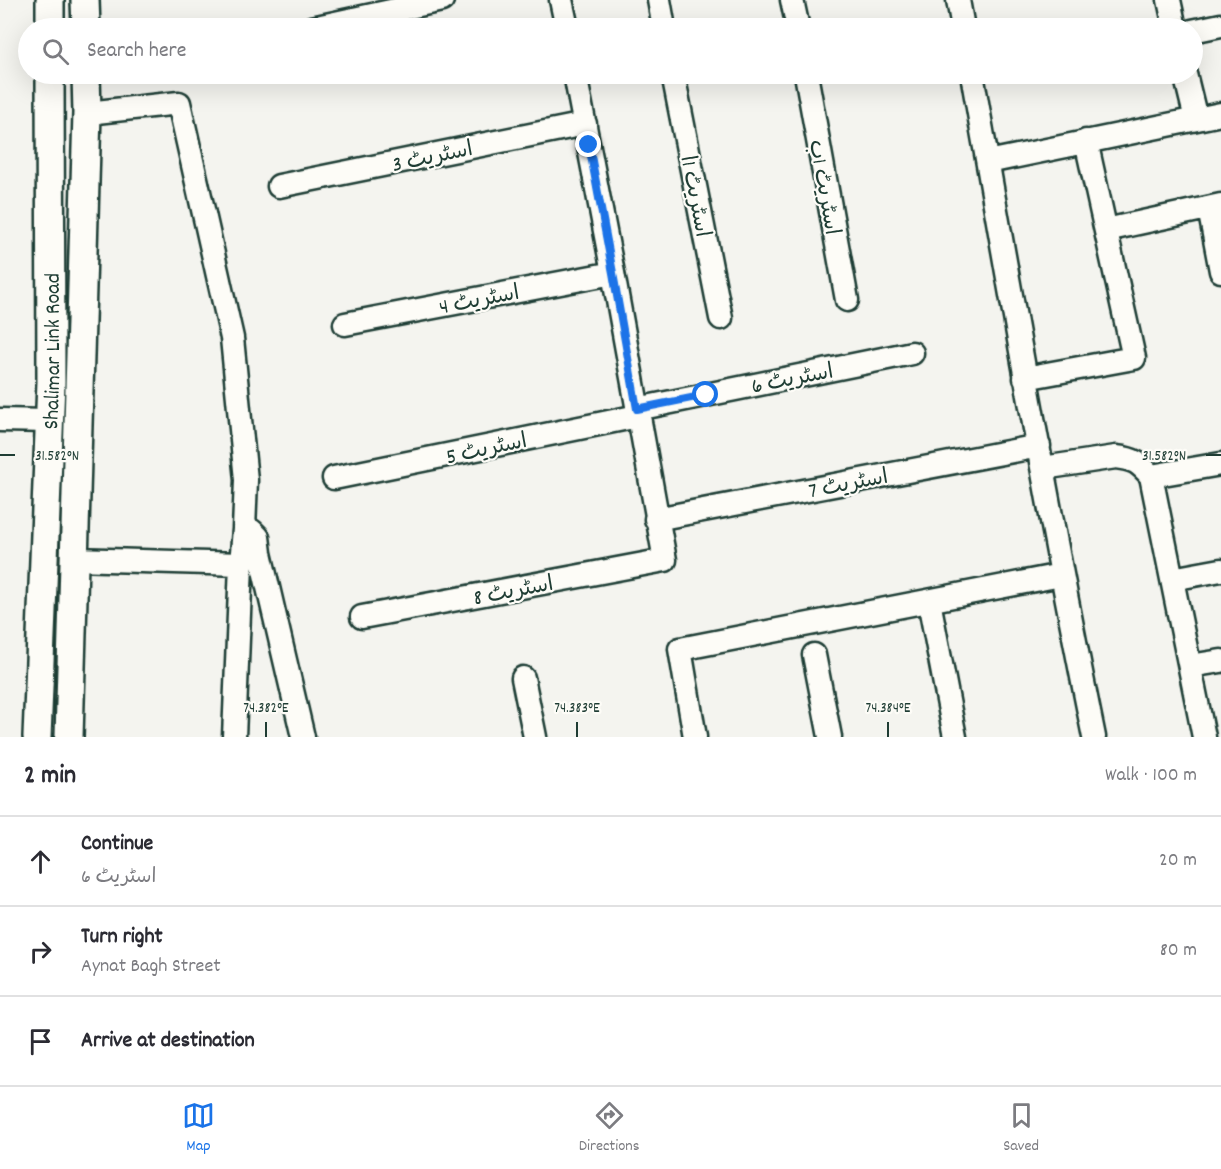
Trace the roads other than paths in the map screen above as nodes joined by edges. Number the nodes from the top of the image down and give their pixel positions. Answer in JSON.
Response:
{"nodes":[{"id":1,"x":50,"y":0,"type":"edge"},
{"id":2,"x":85,"y":0,"type":"edge"},
{"id":3,"x":442,"y":0,"type":"edge"},
{"id":4,"x":561,"y":0,"type":"edge"},
{"id":5,"x":659,"y":0,"type":"edge"},
{"id":6,"x":792,"y":0,"type":"edge"},
{"id":7,"x":957,"y":0,"type":"edge"},
{"id":8,"x":1168,"y":0,"type":"edge"},
{"id":9,"x":376,"y":7,"type":"edge"},
{"id":10,"x":50,"y":18,"type":"edge"},
{"id":11,"x":86,"y":18,"type":"edge"},
{"id":12,"x":342,"y":18,"type":"edge"},
{"id":13,"x":565,"y":18,"type":"edge"},
{"id":14,"x":662,"y":18,"type":"edge"},
{"id":15,"x":796,"y":18,"type":"edge"},
{"id":16,"x":961,"y":18,"type":"edge"},
{"id":17,"x":1172,"y":18,"type":"edge"},
{"id":18,"x":1221,"y":25,"type":"edge"},
{"id":19,"x":1203,"y":29,"type":"edge"},
{"id":20,"x":50,"y":84,"type":"edge"},
{"id":21,"x":86,"y":84,"type":"edge"},
{"id":22,"x":577,"y":84,"type":"edge"},
{"id":23,"x":675,"y":84,"type":"edge"},
{"id":24,"x":808,"y":84,"type":"edge"},
{"id":25,"x":974,"y":84,"type":"edge"},
{"id":26,"x":1187,"y":84,"type":"edge"},
{"id":27,"x":87,"y":113,"type":"junction"},
{"id":28,"x":1221,"y":114,"type":"edge"},
{"id":29,"x":1196,"y":119,"type":"junction"},
{"id":30,"x":585,"y":124,"type":"junction"},
{"id":31,"x":1086,"y":141,"type":"junction"},
{"id":32,"x":988,"y":162,"type":"junction"},
{"id":33,"x":279,"y":186,"type":"dead end"},
{"id":34,"x":1215,"y":207,"type":"edge"},
{"id":35,"x":1106,"y":230,"type":"junction"},
{"id":36,"x":1221,"y":271,"type":"edge"},
{"id":37,"x":613,"y":273,"type":"junction"},
{"id":38,"x":847,"y":300,"type":"dead end"},
{"id":39,"x":721,"y":318,"type":"dead end"},
{"id":40,"x":345,"y":324,"type":"dead end"},
{"id":41,"x":912,"y":353,"type":"dead end"},
{"id":42,"x":1025,"y":378,"type":"junction"},
{"id":43,"x":638,"y":412,"type":"junction"},
{"id":44,"x":0,"y":420,"type":"edge"},
{"id":45,"x":49,"y":421,"type":"junction"},
{"id":46,"x":1041,"y":457,"type":"junction"},
{"id":47,"x":1221,"y":464,"type":"edge"},
{"id":48,"x":1151,"y":476,"type":"junction"},
{"id":49,"x":334,"y":478,"type":"dead end"},
{"id":50,"x":46,"y":499,"type":"junction"},
{"id":51,"x":75,"y":500,"type":"junction"},
{"id":52,"x":656,"y":519,"type":"junction"},
{"id":53,"x":244,"y":529,"type":"junction"},
{"id":54,"x":74,"y":559,"type":"junction"},
{"id":55,"x":241,"y":564,"type":"junction"},
{"id":56,"x":1221,"y":570,"type":"edge"},
{"id":57,"x":1061,"y":575,"type":"junction"},
{"id":58,"x":1172,"y":579,"type":"junction"},
{"id":59,"x":929,"y":601,"type":"junction"},
{"id":60,"x":362,"y":617,"type":"dead end"},
{"id":61,"x":814,"y":655,"type":"dead end"},
{"id":62,"x":1221,"y":660,"type":"edge"},
{"id":63,"x":1190,"y":666,"type":"junction"},
{"id":64,"x":523,"y":678,"type":"dead end"},
{"id":65,"x":37,"y":737,"type":"edge"},
{"id":66,"x":69,"y":737,"type":"edge"},
{"id":67,"x":234,"y":737,"type":"edge"},
{"id":68,"x":303,"y":737,"type":"edge"},
{"id":69,"x":536,"y":737,"type":"edge"},
{"id":70,"x":695,"y":737,"type":"edge"},
{"id":71,"x":830,"y":737,"type":"edge"},
{"id":72,"x":955,"y":737,"type":"edge"},
{"id":73,"x":1094,"y":737,"type":"edge"},
{"id":74,"x":1204,"y":737,"type":"edge"}],
"edges":[{"from":1,"to":10,"type":"main road"},
{"from":2,"to":11,"type":"main road"},
{"from":3,"to":9,"type":"street"},
{"from":4,"to":13,"type":"street"},
{"from":5,"to":14,"type":"street"},
{"from":6,"to":15,"type":"street"},
{"from":7,"to":16,"type":"street"},
{"from":8,"to":17,"type":"street"},
{"from":9,"to":12,"type":"street"},
{"from":18,"to":19,"type":"street"},
{"from":20,"to":45,"type":"main road","name":"Shalimar Link Road"},
{"from":21,"to":27,"type":"main road","name":"Shalimar Link Road"},
{"from":22,"to":30,"type":"street"},
{"from":23,"to":39,"type":"street","name":"اسٹریٹ 1ا"},
{"from":24,"to":38,"type":"street","name":"اسٹریٹ 1ب"},
{"from":25,"to":32,"type":"street"},
{"from":26,"to":29,"type":"street"},
{"from":27,"to":51,"type":"main road","name":"Shalimar Link Road"},
{"from":27,"to":53,"type":"street"},
{"from":28,"to":29,"type":"street"},
{"from":29,"to":31,"type":"street"},
{"from":30,"to":33,"type":"street","name":"اسٹریٹ 3"},
{"from":30,"to":37,"type":"street"},
{"from":31,"to":32,"type":"street"},
{"from":31,"to":35,"type":"street"},
{"from":32,"to":42,"type":"street"},
{"from":34,"to":35,"type":"street"},
{"from":34,"to":36,"type":"street"},
{"from":35,"to":42,"type":"street"},
{"from":37,"to":40,"type":"street","name":"اسٹریٹ 4"},
{"from":37,"to":43,"type":"street"},
{"from":41,"to":43,"type":"street","name":"اسٹریٹ 6"},
{"from":42,"to":46,"type":"street"},
{"from":43,"to":49,"type":"street","name":"اسٹریٹ 5"},
{"from":43,"to":52,"type":"street"},
{"from":44,"to":45,"type":"street"},
{"from":45,"to":50,"type":"main road","name":"Shalimar Link Road"},
{"from":46,"to":48,"type":"street","name":"اسٹریٹ 7"},
{"from":46,"to":52,"type":"street","name":"اسٹریٹ 7"},
{"from":46,"to":57,"type":"street"},
{"from":47,"to":48,"type":"street"},
{"from":48,"to":58,"type":"street"},
{"from":50,"to":51,"type":"main road"},
{"from":50,"to":65,"type":"main road","name":"Shalimar Link Road"},
{"from":51,"to":54,"type":"main road","name":"Shalimar Link Road"},
{"from":52,"to":60,"type":"street","name":"اسٹریٹ 8"},
{"from":53,"to":55,"type":"street"},
{"from":53,"to":68,"type":"street"},
{"from":54,"to":55,"type":"street"},
{"from":54,"to":66,"type":"main road","name":"Shalimar Link Road"},
{"from":55,"to":67,"type":"street"},
{"from":56,"to":58,"type":"street"},
{"from":57,"to":59,"type":"street"},
{"from":57,"to":73,"type":"street"},
{"from":58,"to":63,"type":"street"},
{"from":59,"to":70,"type":"street"},
{"from":59,"to":72,"type":"street"},
{"from":61,"to":71,"type":"street"},
{"from":62,"to":63,"type":"street"},
{"from":63,"to":74,"type":"street"},
{"from":64,"to":69,"type":"street"}]}
